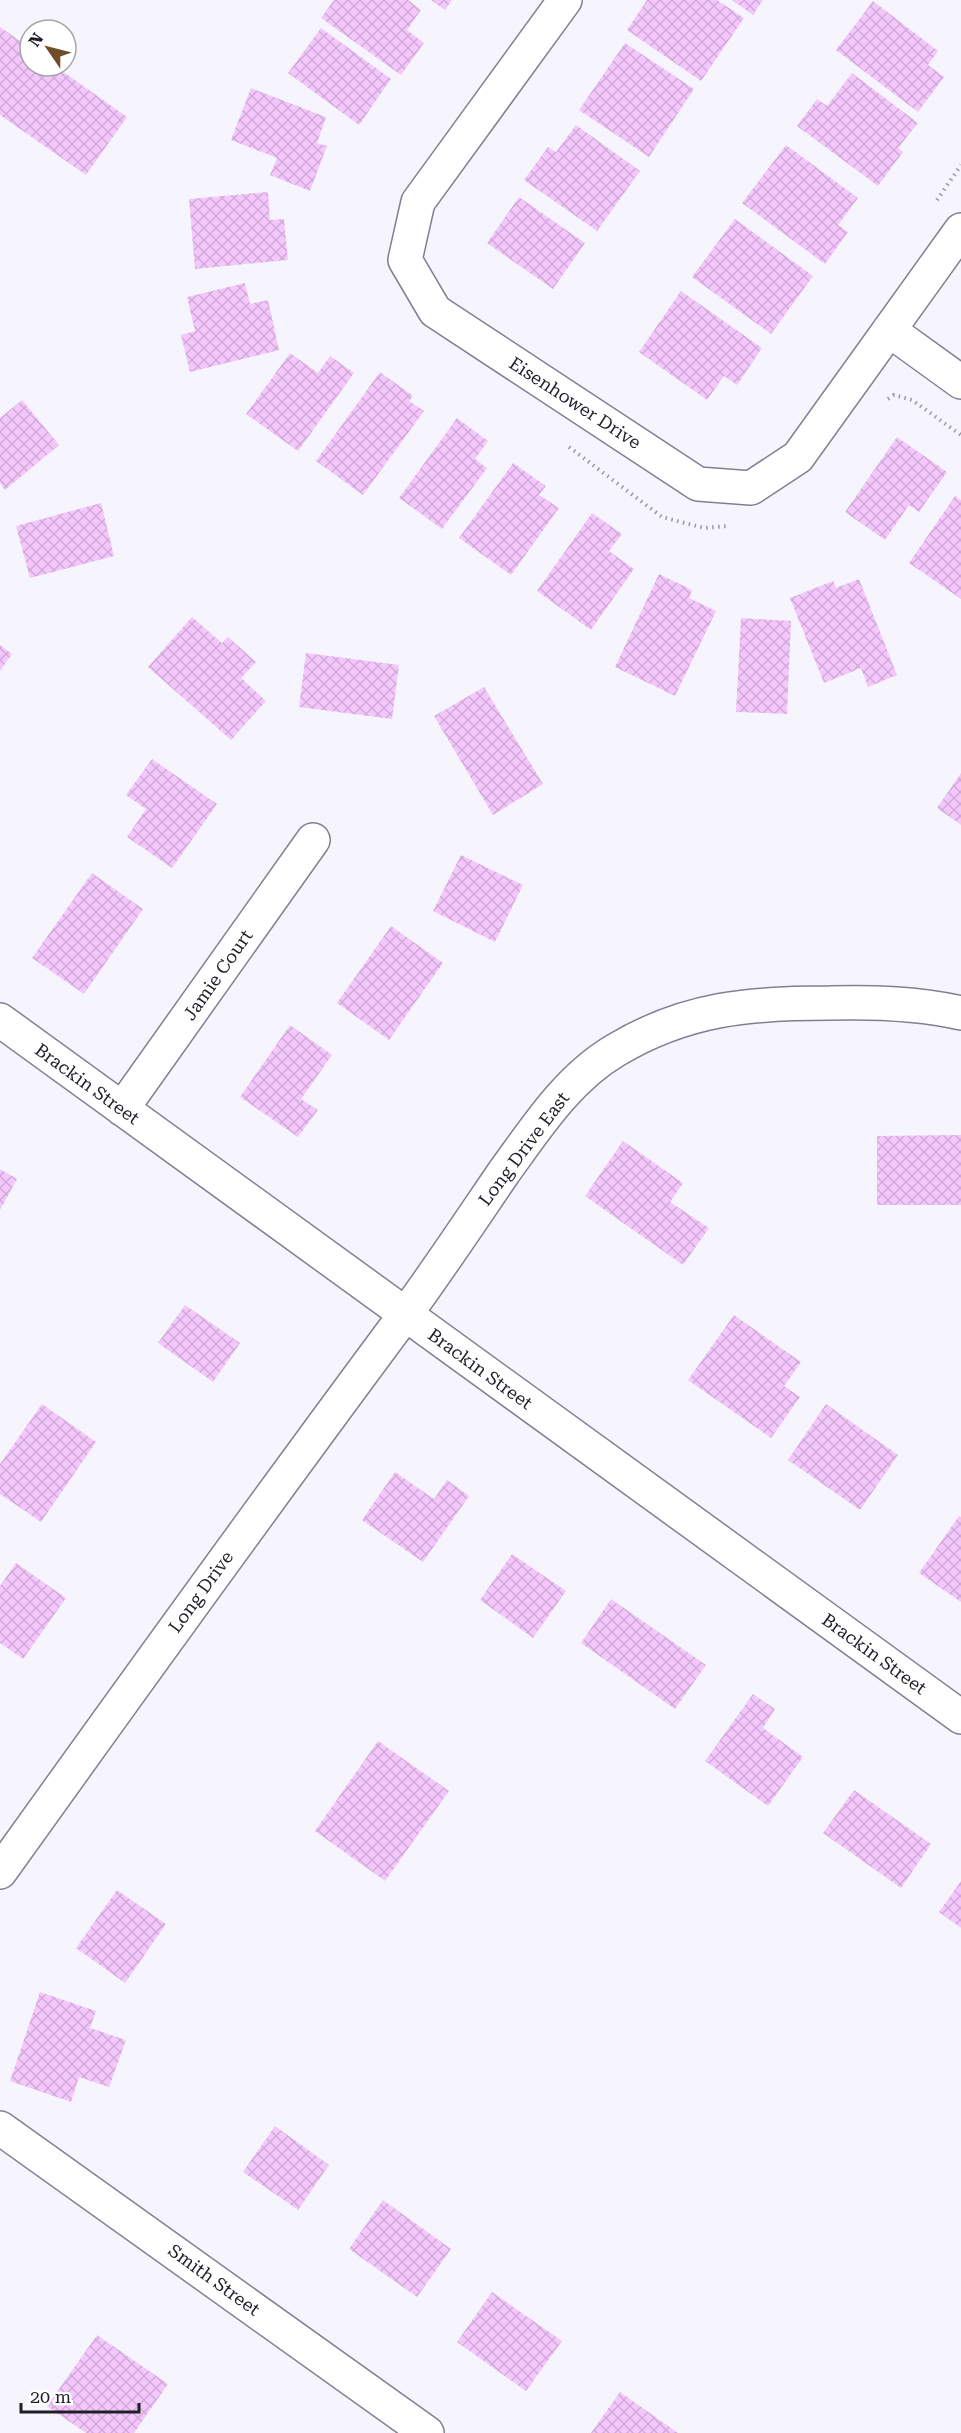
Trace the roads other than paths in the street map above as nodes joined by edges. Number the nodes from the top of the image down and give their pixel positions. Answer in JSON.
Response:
{"nodes":[{"id":1,"x":565,"y":0,"type":"edge"},
{"id":2,"x":961,"y":230,"type":"edge"},
{"id":3,"x":889,"y":330,"type":"junction"},
{"id":4,"x":961,"y":382,"type":"edge"},
{"id":5,"x":314,"y":840,"type":"dead end"},
{"id":6,"x":961,"y":1013,"type":"edge"},
{"id":7,"x":0,"y":1020,"type":"edge"},
{"id":8,"x":122,"y":1109,"type":"junction"},
{"id":9,"x":405,"y":1314,"type":"junction"},
{"id":10,"x":961,"y":1717,"type":"edge"},
{"id":11,"x":0,"y":1872,"type":"edge"},
{"id":12,"x":0,"y":2128,"type":"edge"},
{"id":13,"x":427,"y":2433,"type":"edge"}],
"edges":[{"from":1,"to":3,"type":"street","name":"Eisenhower Drive"},
{"from":2,"to":3,"type":"street","name":"Eisenhower Drive"},
{"from":3,"to":4,"type":"street"},
{"from":5,"to":8,"type":"street","name":"Jamie Court"},
{"from":6,"to":9,"type":"street","name":"Long Drive East"},
{"from":7,"to":8,"type":"street","name":"Brackin Street"},
{"from":8,"to":9,"type":"street","name":"Brackin Street"},
{"from":9,"to":10,"type":"street","name":"Brackin Street"},
{"from":9,"to":11,"type":"street","name":"Long Drive"},
{"from":12,"to":13,"type":"street","name":"Smith Street"}]}
